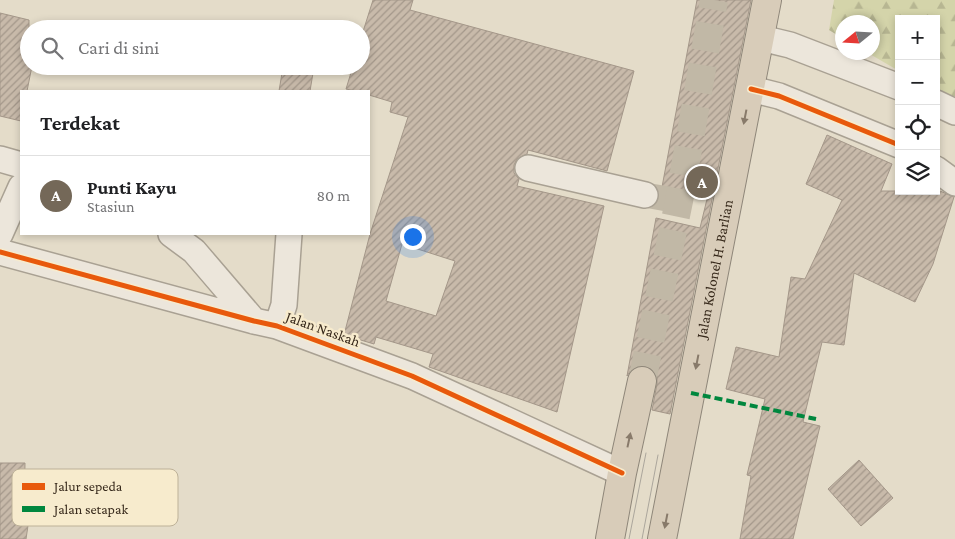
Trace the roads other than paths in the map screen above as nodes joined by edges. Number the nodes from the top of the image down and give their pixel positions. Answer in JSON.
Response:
{"nodes":[{"id":1,"x":767,"y":0,"type":"edge"},
{"id":2,"x":761,"y":38,"type":"junction"},
{"id":3,"x":895,"y":85,"type":"edge"},
{"id":4,"x":751,"y":89,"type":"junction"},
{"id":5,"x":938,"y":105,"type":"edge"},
{"id":6,"x":955,"y":112,"type":"edge"},
{"id":7,"x":895,"y":143,"type":"edge"},
{"id":8,"x":0,"y":159,"type":"edge"},
{"id":9,"x":20,"y":165,"type":"edge"},
{"id":10,"x":528,"y":168,"type":"dead end"},
{"id":11,"x":940,"y":172,"type":"edge"},
{"id":12,"x":955,"y":183,"type":"edge"},
{"id":13,"x":20,"y":189,"type":"edge"},
{"id":14,"x":645,"y":195,"type":"tunnel mouth"},
{"id":15,"x":0,"y":234,"type":"edge"},
{"id":16,"x":172,"y":235,"type":"edge"},
{"id":17,"x":289,"y":235,"type":"edge"},
{"id":18,"x":0,"y":252,"type":"edge"},
{"id":19,"x":266,"y":323,"type":"junction"},
{"id":20,"x":642,"y":381,"type":"tunnel mouth"},
{"id":21,"x":622,"y":472,"type":"junction"},
{"id":22,"x":610,"y":539,"type":"edge"},
{"id":23,"x":662,"y":539,"type":"edge"}],
"edges":[{"from":1,"to":2,"type":"highway","name":"Jalan Kolonel H. Barlian"},
{"from":2,"to":3,"type":"street"},
{"from":2,"to":4,"type":"highway","name":"Jalan Kolonel H. Barlian"},
{"from":4,"to":7,"type":"street"},
{"from":4,"to":23,"type":"highway","name":"Jalan Kolonel H. Barlian","one_way":true},
{"from":5,"to":6,"type":"street"},
{"from":8,"to":9,"type":"street"},
{"from":10,"to":14,"type":"street"},
{"from":11,"to":12,"type":"street"},
{"from":13,"to":15,"type":"street"},
{"from":16,"to":19,"type":"street"},
{"from":17,"to":19,"type":"street"},
{"from":18,"to":19,"type":"street","name":"Jalan Naskah"},
{"from":19,"to":21,"type":"street","name":"Jalan Naskah"},
{"from":21,"to":20,"type":"highway","one_way":true},
{"from":21,"to":22,"type":"highway"}]}
